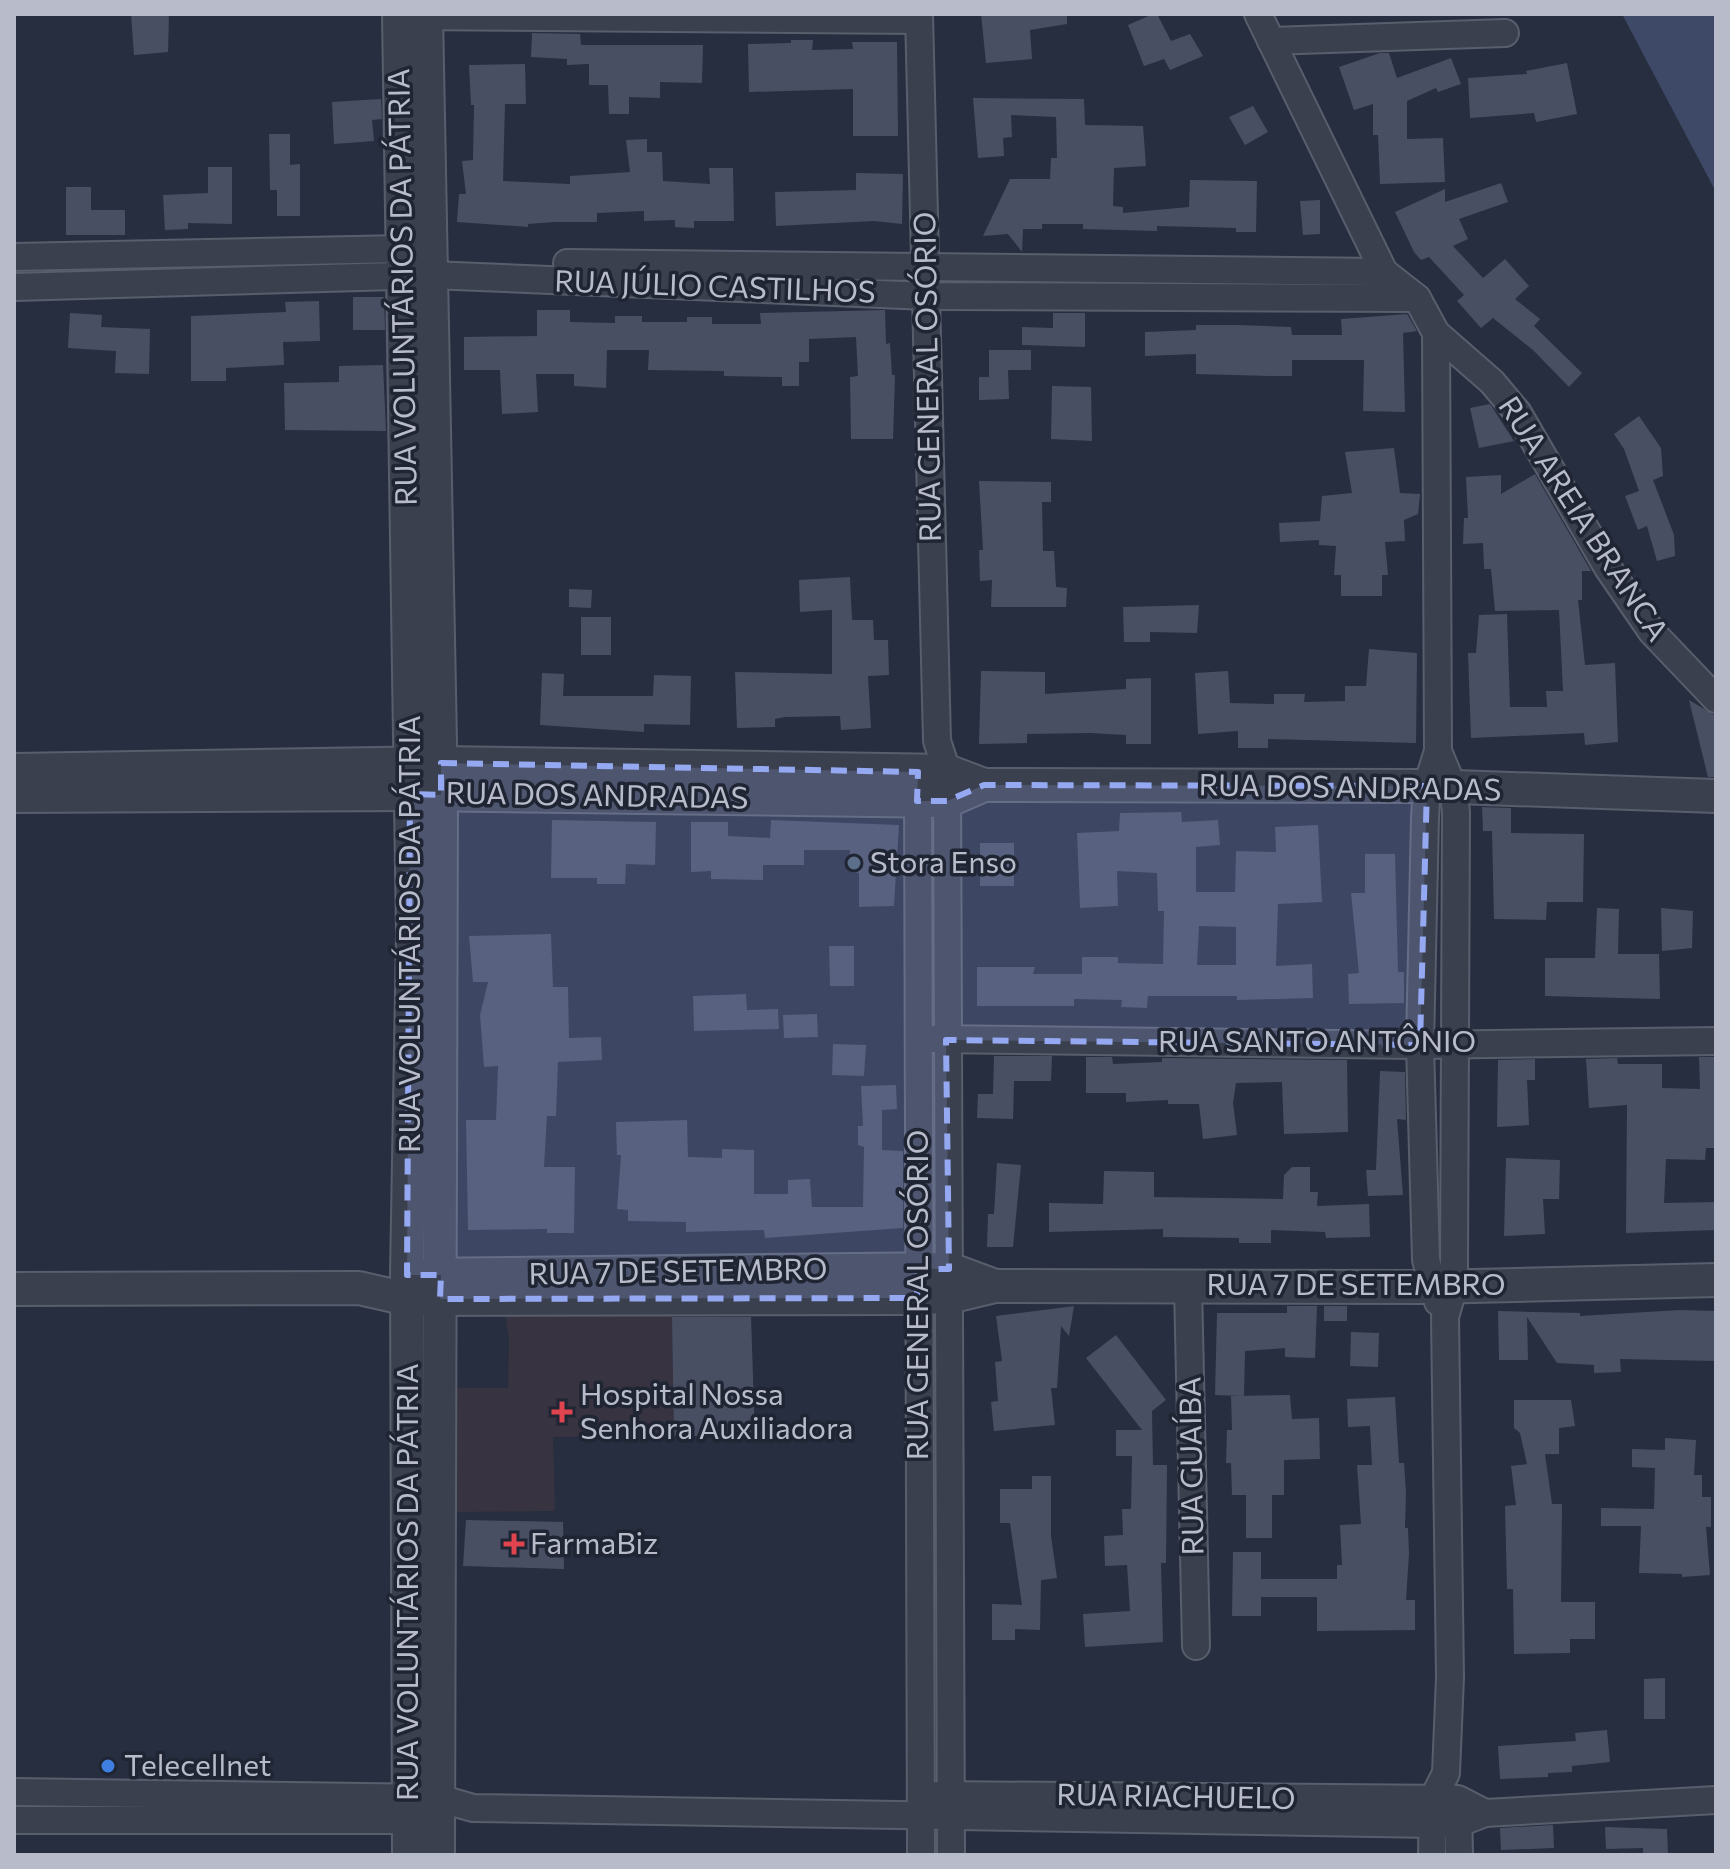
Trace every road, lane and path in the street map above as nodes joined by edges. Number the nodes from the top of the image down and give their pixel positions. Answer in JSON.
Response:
{"nodes":[{"id":1,"x":1258,"y":14,"type":"edge"},
{"id":2,"x":412,"y":15,"type":"edge"},
{"id":3,"x":919,"y":17,"type":"edge"},
{"id":4,"x":1505,"y":33,"type":"dead end"},
{"id":5,"x":1271,"y":41,"type":"junction"},
{"id":6,"x":14,"y":257,"type":"edge"},
{"id":7,"x":417,"y":265,"type":"junction"},
{"id":8,"x":926,"y":268,"type":"junction"},
{"id":9,"x":1087,"y":270,"type":"junction"},
{"id":10,"x":1384,"y":272,"type":"junction"},
{"id":11,"x":14,"y":287,"type":"edge"},
{"id":12,"x":927,"y":296,"type":"junction"},
{"id":13,"x":1417,"y":298,"type":"junction"},
{"id":14,"x":1087,"y":299,"type":"junction"},
{"id":15,"x":1436,"y":333,"type":"junction"},
{"id":16,"x":1716,"y":699,"type":"edge"},
{"id":17,"x":14,"y":770,"type":"edge"},
{"id":18,"x":426,"y":779,"type":"junction"},
{"id":19,"x":97,"y":782,"type":"junction"},
{"id":20,"x":932,"y":786,"type":"junction"},
{"id":21,"x":1440,"y":787,"type":"junction"},
{"id":22,"x":14,"y":796,"type":"edge"},
{"id":23,"x":1716,"y":796,"type":"edge"},
{"id":24,"x":917,"y":1038,"type":"junction"},
{"id":25,"x":946,"y":1040,"type":"junction"},
{"id":26,"x":1454,"y":1041,"type":"junction"},
{"id":27,"x":1716,"y":1041,"type":"edge"},
{"id":28,"x":1420,"y":1045,"type":"junction"},
{"id":29,"x":424,"y":1102,"type":"junction"},
{"id":30,"x":1716,"y":1280,"type":"edge"},
{"id":31,"x":933,"y":1283,"type":"junction"},
{"id":32,"x":1188,"y":1286,"type":"junction"},
{"id":33,"x":407,"y":1287,"type":"junction"},
{"id":34,"x":440,"y":1287,"type":"junction"},
{"id":35,"x":14,"y":1289,"type":"edge"},
{"id":36,"x":1443,"y":1297,"type":"junction"},
{"id":37,"x":1196,"y":1646,"type":"dead end"},
{"id":38,"x":14,"y":1792,"type":"edge"},
{"id":39,"x":1716,"y":1800,"type":"edge"},
{"id":40,"x":920,"y":1806,"type":"junction"},
{"id":41,"x":951,"y":1806,"type":"junction"},
{"id":42,"x":423,"y":1809,"type":"junction"},
{"id":43,"x":1445,"y":1811,"type":"junction"},
{"id":44,"x":14,"y":1820,"type":"edge"},
{"id":45,"x":409,"y":1855,"type":"edge"},
{"id":46,"x":438,"y":1855,"type":"edge"},
{"id":47,"x":921,"y":1855,"type":"edge"},
{"id":48,"x":951,"y":1855,"type":"edge"},
{"id":49,"x":1432,"y":1855,"type":"edge"},
{"id":50,"x":1459,"y":1855,"type":"edge"}],
"edges":[{"from":1,"to":5,"type":"street","name":"RUA AREIA BRANCA"},
{"from":2,"to":3,"type":"street"},
{"from":2,"to":7,"type":"street","name":"RUA VOLUNTÁRIOS DA PÁTRIA"},
{"from":3,"to":8,"type":"street","name":"RUA GENERAL OSÓRIO"},
{"from":4,"to":5,"type":"street"},
{"from":5,"to":10,"type":"street","name":"RUA AREIA BRANCA"},
{"from":6,"to":7,"type":"street","name":"RUA JÚLIO CASTILHOS"},
{"from":7,"to":8,"type":"street","name":"RUA JÚLIO CASTILHOS"},
{"from":7,"to":11,"type":"street","name":"RUA JÚLIO CASTILHOS"},
{"from":7,"to":12,"type":"street","name":"RUA JÚLIO CASTILHOS"},
{"from":7,"to":18,"type":"street","name":"RUA VOLUNTÁRIOS DA PÁTRIA"},
{"from":8,"to":9,"type":"street","name":"RUA JÚLIO CASTILHOS"},
{"from":8,"to":12,"type":"street","name":"RUA GENERAL OSÓRIO"},
{"from":9,"to":10,"type":"street","name":"RUA JÚLIO CASTILHOS"},
{"from":9,"to":14,"type":"street"},
{"from":10,"to":13,"type":"street","name":"RUA AREIA BRANCA"},
{"from":12,"to":14,"type":"street","name":"RUA JÚLIO CASTILHOS"},
{"from":12,"to":20,"type":"street","name":"RUA GENERAL OSÓRIO"},
{"from":13,"to":14,"type":"street","name":"RUA JÚLIO CASTILHOS"},
{"from":13,"to":15,"type":"street","name":"RUA AREIA BRANCA"},
{"from":15,"to":16,"type":"street","name":"RUA AREIA BRANCA"},
{"from":15,"to":21,"type":"street"},
{"from":17,"to":19,"type":"street","name":"RUA DOS ANDRADAS"},
{"from":18,"to":19,"type":"street","name":"RUA DOS ANDRADAS"},
{"from":18,"to":20,"type":"street","name":"RUA DOS ANDRADAS"},
{"from":18,"to":29,"type":"street","name":"RUA VOLUNTÁRIOS DA PÁTRIA"},
{"from":19,"to":22,"type":"street","name":"RUA DOS ANDRADAS"},
{"from":20,"to":21,"type":"street","name":"RUA DOS ANDRADAS"},
{"from":20,"to":24,"type":"street","name":"RUA GENERAL OSÓRIO"},
{"from":20,"to":25,"type":"street","name":"RUA GENERAL OSÓRIO"},
{"from":21,"to":23,"type":"street","name":"RUA DOS ANDRADAS"},
{"from":21,"to":26,"type":"street"},
{"from":21,"to":28,"type":"street"},
{"from":24,"to":25,"type":"street","name":"RUA SANTO ANTÔNIO"},
{"from":24,"to":31,"type":"street","name":"RUA GENERAL OSÓRIO"},
{"from":25,"to":28,"type":"street","name":"RUA SANTO ANTÔNIO"},
{"from":25,"to":31,"type":"street","name":"RUA GENERAL OSÓRIO"},
{"from":26,"to":27,"type":"street","name":"RUA SANTO ANTÔNIO"},
{"from":26,"to":28,"type":"street","name":"RUA SANTO ANTÔNIO"},
{"from":26,"to":36,"type":"street"},
{"from":28,"to":36,"type":"street"},
{"from":29,"to":33,"type":"street","name":"RUA VOLUNTÁRIOS DA PÁTRIA"},
{"from":29,"to":34,"type":"street","name":"RUA VOLUNTÁRIOS DA PÁTRIA"},
{"from":30,"to":36,"type":"street","name":"RUA 7 DE SETEMBRO"},
{"from":31,"to":32,"type":"street","name":"RUA 7 DE SETEMBRO"},
{"from":31,"to":34,"type":"street","name":"RUA 7 DE SETEMBRO"},
{"from":31,"to":40,"type":"street","name":"RUA GENERAL OSÓRIO"},
{"from":31,"to":41,"type":"street","name":"RUA GENERAL OSÓRIO"},
{"from":32,"to":36,"type":"street","name":"RUA 7 DE SETEMBRO"},
{"from":32,"to":37,"type":"street","name":"RUA GUAÍBA"},
{"from":33,"to":34,"type":"street","name":"RUA 7 DE SETEMBRO"},
{"from":33,"to":35,"type":"street","name":"RUA 7 DE SETEMBRO"},
{"from":33,"to":42,"type":"street","name":"RUA VOLUNTÁRIOS DA PÁTRIA"},
{"from":34,"to":42,"type":"street","name":"RUA VOLUNTÁRIOS DA PÁTRIA"},
{"from":36,"to":43,"type":"street"},
{"from":38,"to":42,"type":"street"},
{"from":39,"to":43,"type":"street","name":"RUA RIACHUELO"},
{"from":40,"to":41,"type":"street","name":"RUA RIACHUELO"},
{"from":40,"to":42,"type":"street","name":"RUA RIACHUELO"},
{"from":40,"to":47,"type":"street","name":"RUA GENERAL OSÓRIO"},
{"from":41,"to":43,"type":"street","name":"RUA RIACHUELO"},
{"from":41,"to":48,"type":"street","name":"RUA GENERAL OSÓRIO"},
{"from":42,"to":44,"type":"street"},
{"from":42,"to":45,"type":"street","name":"RUA VOLUNTÁRIOS DA PÁTRIA"},
{"from":42,"to":46,"type":"street","name":"RUA VOLUNTÁRIOS DA PÁTRIA"},
{"from":43,"to":49,"type":"street"},
{"from":43,"to":50,"type":"street"}]}
